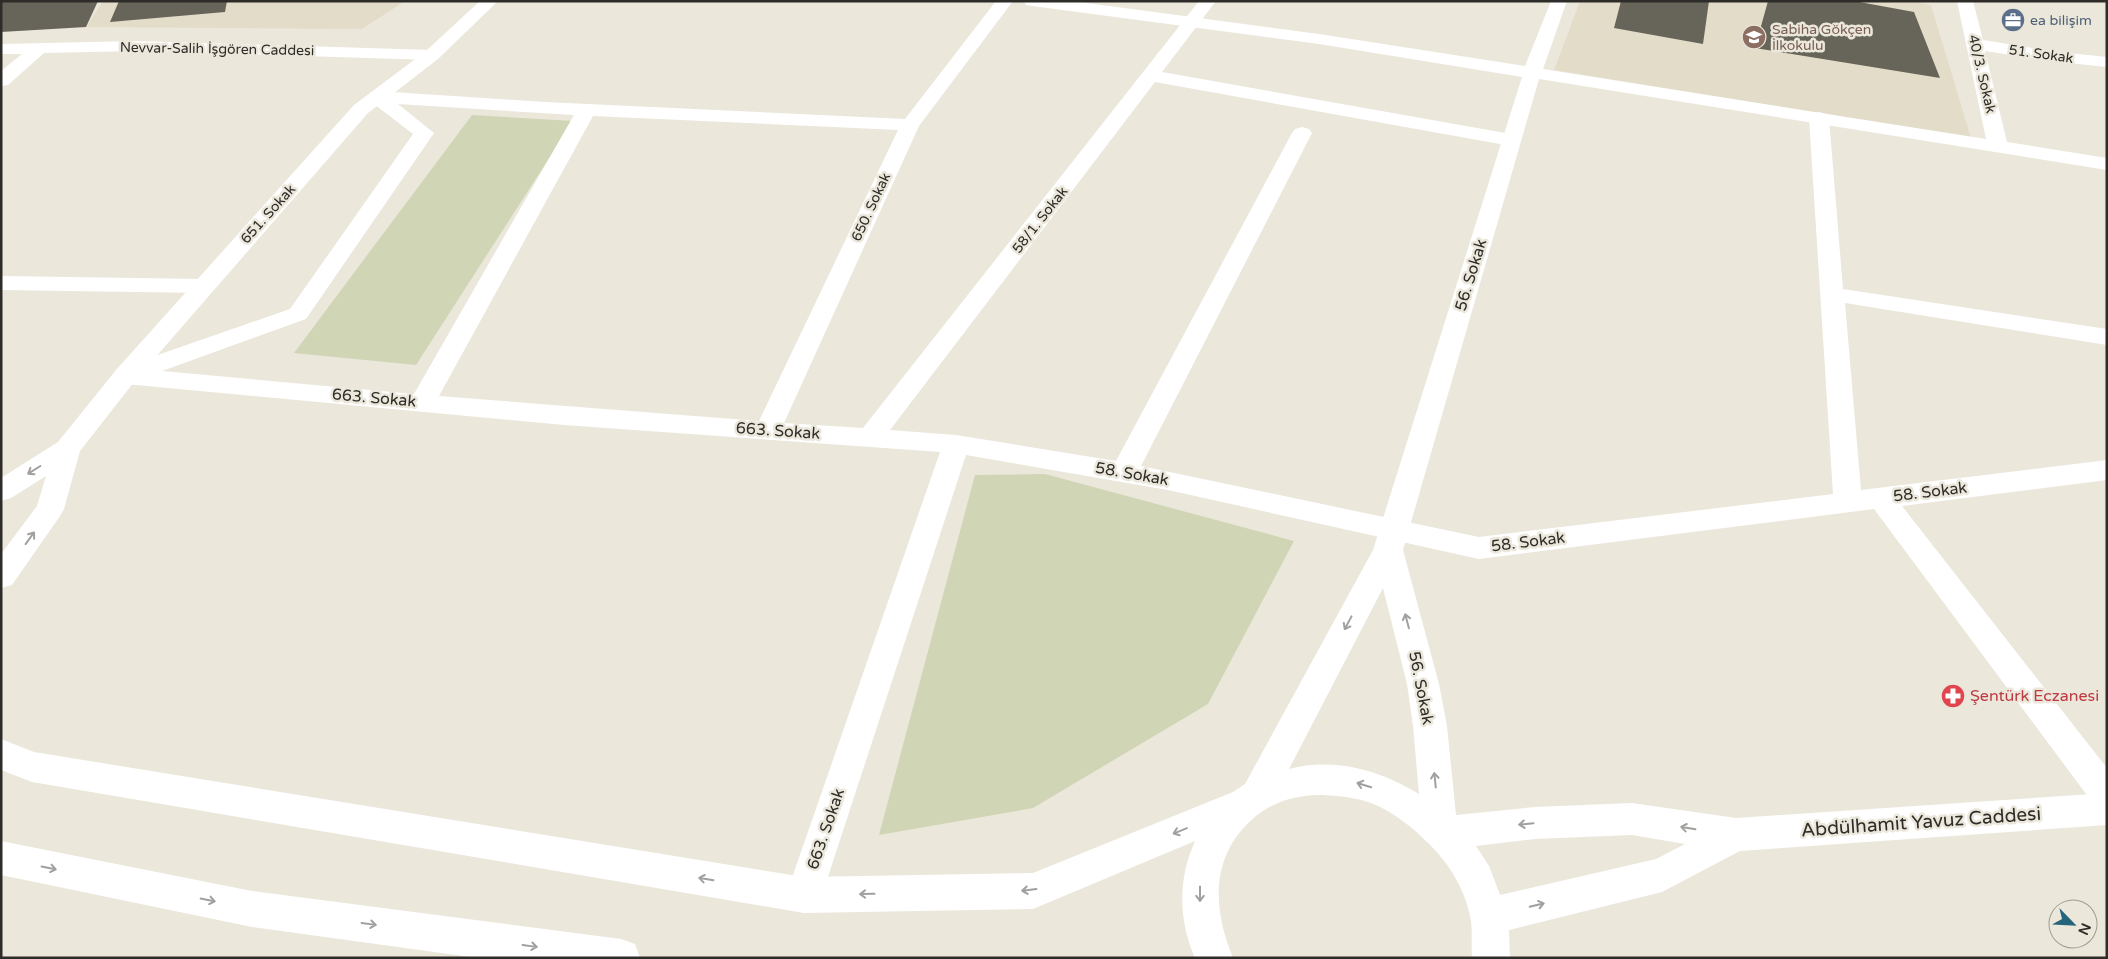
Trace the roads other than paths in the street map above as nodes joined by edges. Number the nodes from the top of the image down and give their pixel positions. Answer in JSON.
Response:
{"nodes":[{"id":1,"x":490,"y":1,"type":"edge"},
{"id":2,"x":1005,"y":1,"type":"edge"},
{"id":3,"x":1032,"y":1,"type":"edge"},
{"id":4,"x":1208,"y":1,"type":"edge"},
{"id":5,"x":1559,"y":1,"type":"edge"},
{"id":6,"x":1965,"y":1,"type":"edge"},
{"id":7,"x":1193,"y":22,"type":"junction"},
{"id":8,"x":1976,"y":44,"type":"junction"},
{"id":9,"x":40,"y":48,"type":"junction"},
{"id":10,"x":1,"y":49,"type":"edge"},
{"id":11,"x":432,"y":55,"type":"junction"},
{"id":12,"x":2107,"y":62,"type":"edge"},
{"id":13,"x":1532,"y":73,"type":"junction"},
{"id":14,"x":1151,"y":76,"type":"junction"},
{"id":15,"x":1,"y":81,"type":"edge"},
{"id":16,"x":377,"y":97,"type":"junction"},
{"id":17,"x":587,"y":110,"type":"junction"},
{"id":18,"x":1819,"y":118,"type":"junction"},
{"id":19,"x":910,"y":125,"type":"junction"},
{"id":20,"x":1302,"y":133,"type":"dead end"},
{"id":21,"x":1511,"y":140,"type":"junction"},
{"id":22,"x":1998,"y":147,"type":"junction"},
{"id":23,"x":2107,"y":164,"type":"edge"},
{"id":24,"x":1,"y":283,"type":"edge"},
{"id":25,"x":204,"y":286,"type":"junction"},
{"id":26,"x":1833,"y":294,"type":"junction"},
{"id":27,"x":2107,"y":337,"type":"edge"},
{"id":28,"x":125,"y":376,"type":"junction"},
{"id":29,"x":422,"y":403,"type":"junction"},
{"id":30,"x":767,"y":431,"type":"junction"},
{"id":31,"x":870,"y":438,"type":"junction"},
{"id":32,"x":956,"y":444,"type":"junction"},
{"id":33,"x":68,"y":449,"type":"junction"},
{"id":34,"x":2107,"y":470,"type":"edge"},
{"id":35,"x":1124,"y":473,"type":"junction"},
{"id":36,"x":1,"y":491,"type":"edge"},
{"id":37,"x":1881,"y":498,"type":"junction"},
{"id":38,"x":1848,"y":502,"type":"junction"},
{"id":39,"x":1391,"y":540,"type":"junction"},
{"id":40,"x":1,"y":577,"type":"edge"},
{"id":41,"x":1,"y":754,"type":"edge"},
{"id":42,"x":2107,"y":795,"type":"edge"},
{"id":43,"x":1249,"y":800,"type":"junction"},
{"id":44,"x":2107,"y":809,"type":"edge"},
{"id":45,"x":1442,"y":831,"type":"junction"},
{"id":46,"x":1736,"y":835,"type":"junction"},
{"id":47,"x":1,"y":858,"type":"edge"},
{"id":48,"x":804,"y":895,"type":"junction"},
{"id":49,"x":1489,"y":916,"type":"junction"},
{"id":50,"x":621,"y":958,"type":"edge"},
{"id":51,"x":1214,"y":958,"type":"edge"},
{"id":52,"x":1490,"y":958,"type":"edge"}],
"edges":[{"from":1,"to":11,"type":"street","name":"651. Sokak"},
{"from":2,"to":19,"type":"street","name":"650. Sokak"},
{"from":3,"to":7,"type":"street"},
{"from":4,"to":7,"type":"street","name":"58/1. Sokak"},
{"from":5,"to":13,"type":"street","name":"56. Sokak"},
{"from":6,"to":8,"type":"street","name":"40/3. Sokak"},
{"from":7,"to":13,"type":"street"},
{"from":7,"to":14,"type":"street","name":"58/1. Sokak"},
{"from":8,"to":12,"type":"street","name":"51. Sokak"},
{"from":8,"to":22,"type":"street","name":"40/3. Sokak"},
{"from":9,"to":10,"type":"street","name":"Nevvar-Salih İşgören Caddesi"},
{"from":9,"to":11,"type":"street","name":"Nevvar-Salih İşgören Caddesi"},
{"from":9,"to":15,"type":"street"},
{"from":11,"to":16,"type":"street","name":"651. Sokak"},
{"from":13,"to":18,"type":"street"},
{"from":13,"to":21,"type":"street","name":"56. Sokak"},
{"from":14,"to":21,"type":"street"},
{"from":14,"to":31,"type":"street","name":"58/1. Sokak"},
{"from":16,"to":17,"type":"street"},
{"from":16,"to":25,"type":"street","name":"651. Sokak"},
{"from":16,"to":28,"type":"street"},
{"from":17,"to":19,"type":"street"},
{"from":17,"to":29,"type":"street"},
{"from":18,"to":22,"type":"street"},
{"from":18,"to":26,"type":"street"},
{"from":19,"to":30,"type":"street","name":"650. Sokak"},
{"from":20,"to":35,"type":"street"},
{"from":21,"to":39,"type":"street","name":"56. Sokak"},
{"from":22,"to":23,"type":"street"},
{"from":24,"to":25,"type":"street"},
{"from":25,"to":28,"type":"street","name":"651. Sokak"},
{"from":26,"to":27,"type":"street"},
{"from":26,"to":38,"type":"street"},
{"from":28,"to":29,"type":"street","name":"663. Sokak"},
{"from":28,"to":33,"type":"street","name":"651. Sokak"},
{"from":29,"to":30,"type":"street","name":"663. Sokak"},
{"from":30,"to":31,"type":"street","name":"663. Sokak"},
{"from":31,"to":32,"type":"street","name":"663. Sokak"},
{"from":32,"to":35,"type":"street","name":"58. Sokak"},
{"from":32,"to":48,"type":"street","name":"663. Sokak"},
{"from":33,"to":36,"type":"street","one_way":true},
{"from":40,"to":33,"type":"street","one_way":true},
{"from":34,"to":37,"type":"street","name":"58. Sokak"},
{"from":35,"to":39,"type":"street","name":"58. Sokak"},
{"from":37,"to":38,"type":"street","name":"58. Sokak"},
{"from":37,"to":42,"type":"street"},
{"from":38,"to":39,"type":"street","name":"58. Sokak"},
{"from":39,"to":43,"type":"street","name":"56. Sokak","one_way":true},
{"from":45,"to":39,"type":"street","name":"56. Sokak","one_way":true},
{"from":48,"to":41,"type":"street","one_way":true},
{"from":45,"to":43,"type":"street","one_way":true},
{"from":43,"to":48,"type":"street","one_way":true},
{"from":43,"to":51,"type":"street","name":"56. Sokak","one_way":true},
{"from":44,"to":46,"type":"street","name":"Abdülhamit Yavuz Caddesi"},
{"from":46,"to":45,"type":"street","name":"Abdülhamit Yavuz Caddesi","one_way":true},
{"from":45,"to":49,"type":"street"},
{"from":49,"to":46,"type":"street","name":"Abdülhamit Yavuz Caddesi","one_way":true},
{"from":47,"to":50,"type":"street","one_way":true},
{"from":49,"to":52,"type":"street"}]}
